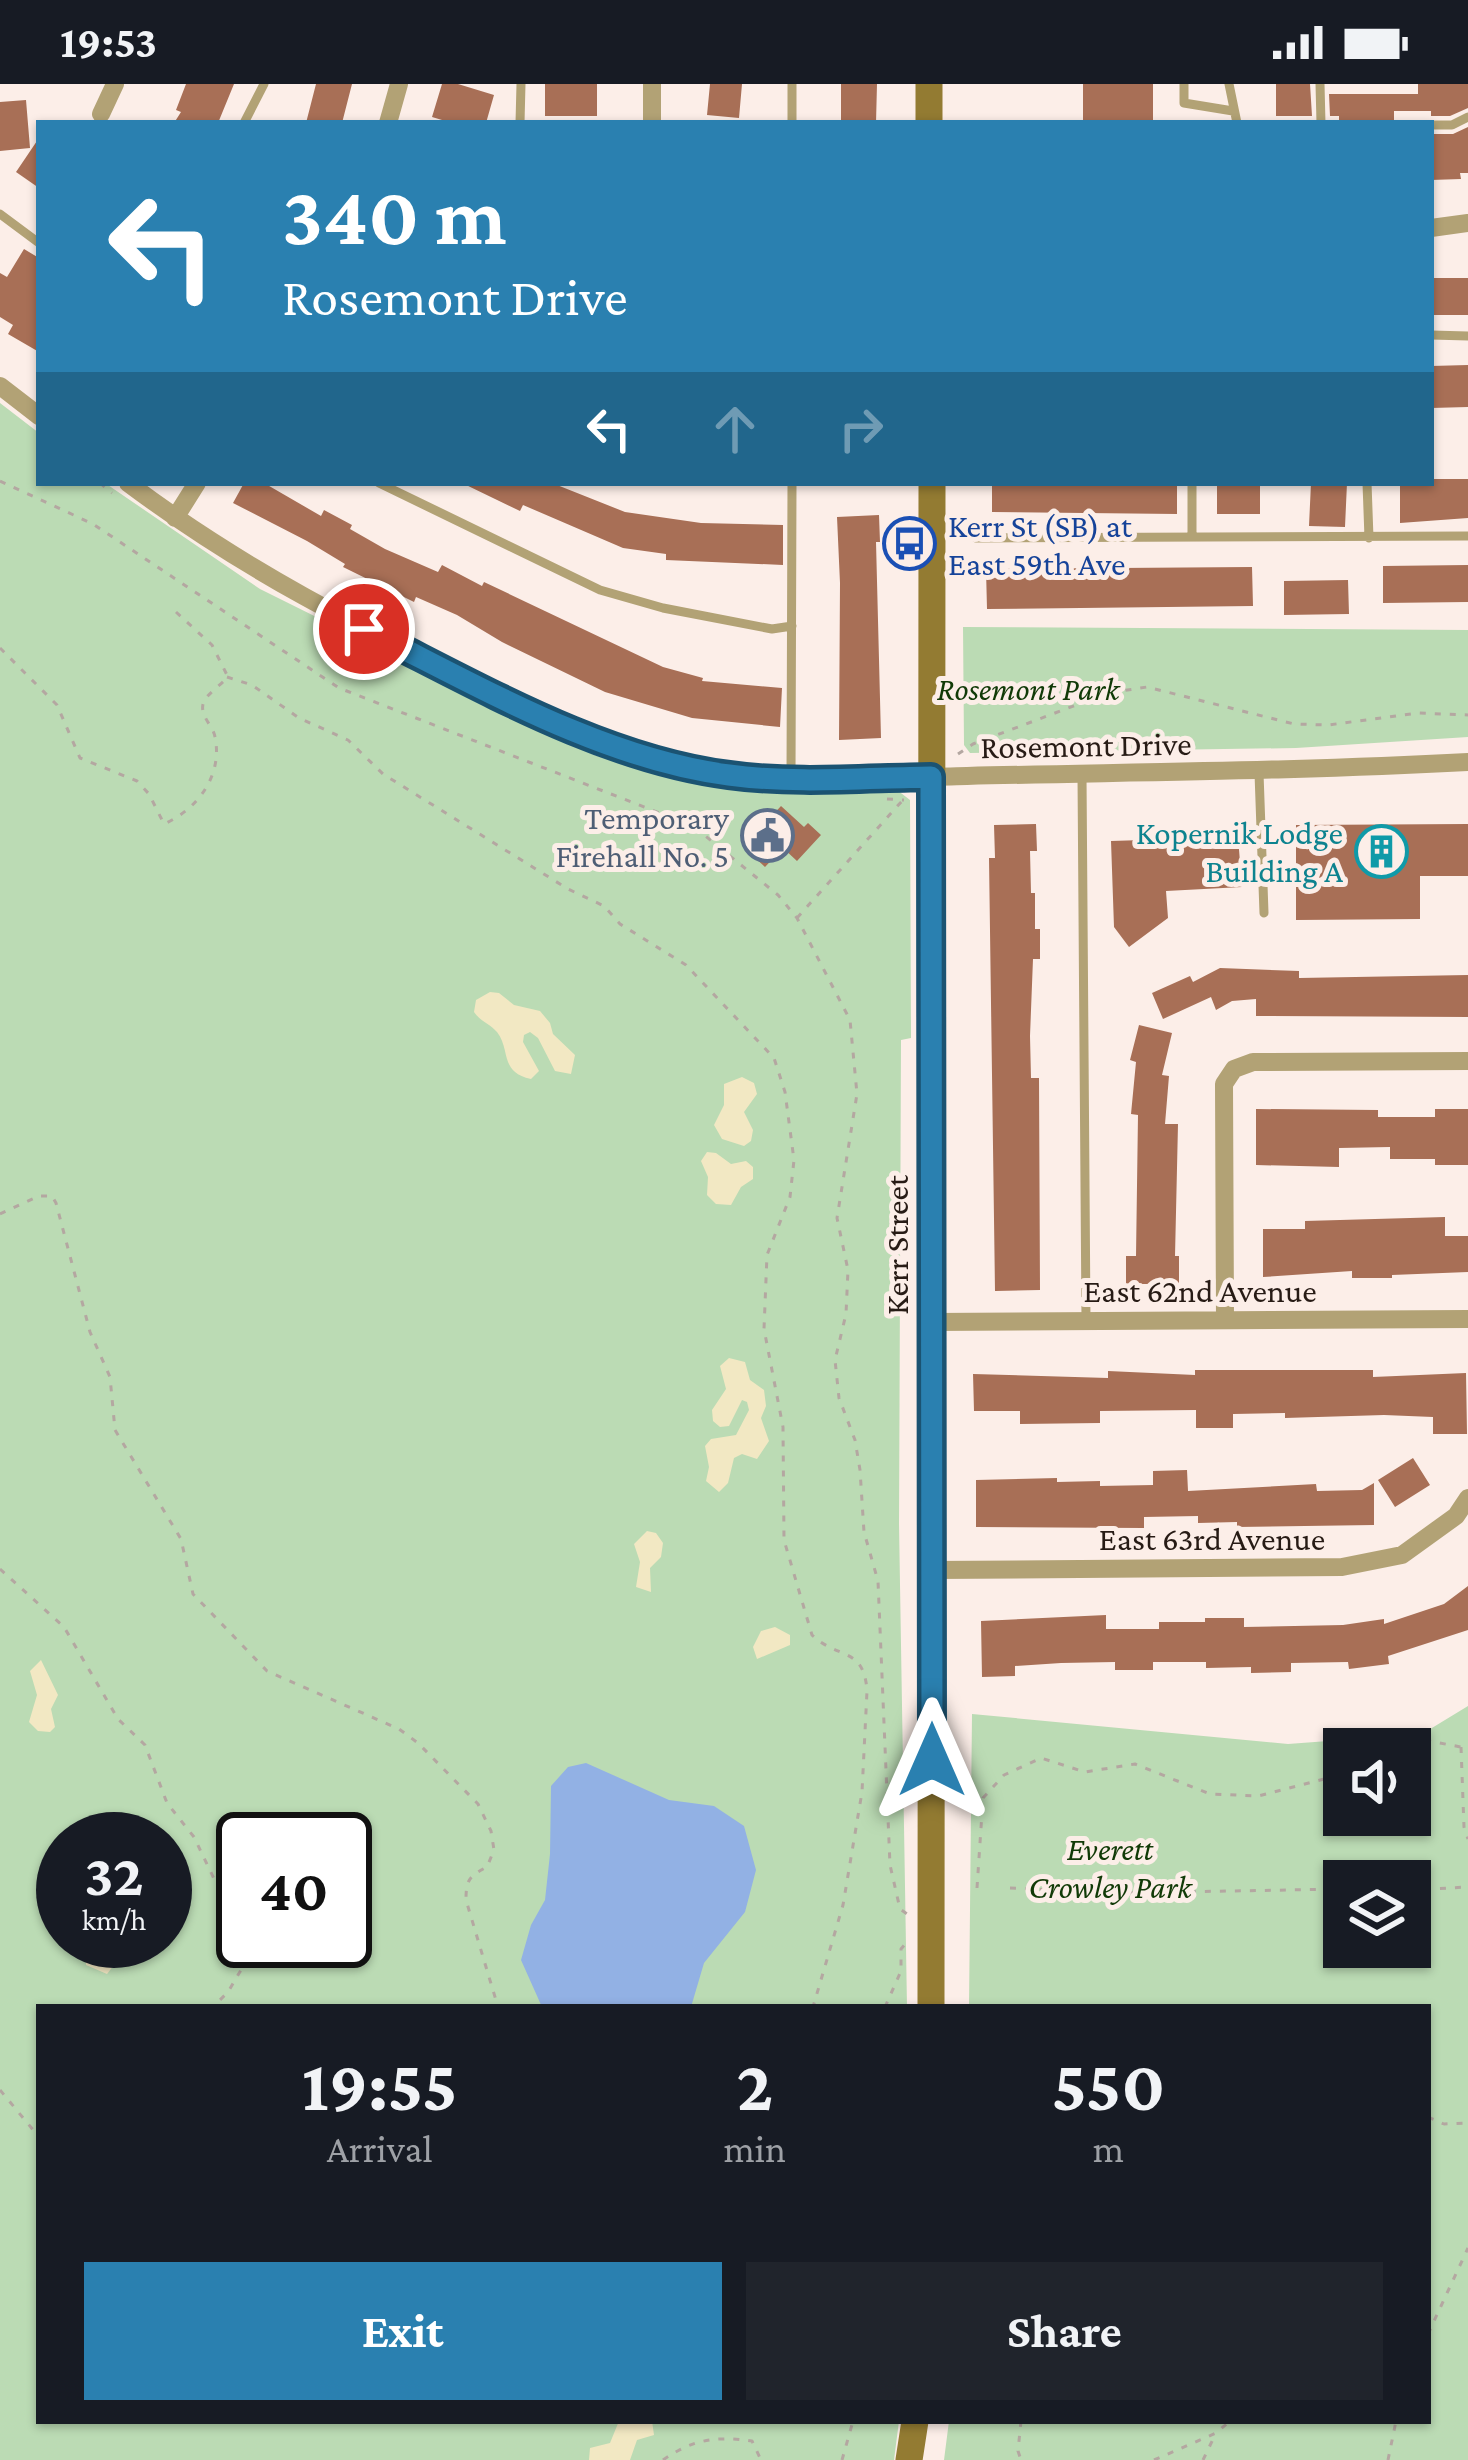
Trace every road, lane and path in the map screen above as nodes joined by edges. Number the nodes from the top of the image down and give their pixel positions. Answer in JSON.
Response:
{"nodes":[{"id":1,"x":115,"y":84,"type":"edge"},
{"id":2,"x":264,"y":84,"type":"edge"},
{"id":3,"x":399,"y":84,"type":"edge"},
{"id":4,"x":521,"y":84,"type":"edge"},
{"id":5,"x":652,"y":84,"type":"edge"},
{"id":6,"x":792,"y":84,"type":"edge"},
{"id":7,"x":929,"y":84,"type":"edge"},
{"id":8,"x":1184,"y":84,"type":"edge"},
{"id":9,"x":1229,"y":84,"type":"edge"},
{"id":10,"x":1320,"y":84,"type":"edge"},
{"id":11,"x":1233,"y":111,"type":"junction"},
{"id":12,"x":101,"y":114,"type":"dead end"},
{"id":13,"x":1468,"y":117,"type":"edge"},
{"id":14,"x":246,"y":120,"type":"edge"},
{"id":15,"x":389,"y":120,"type":"edge"},
{"id":16,"x":520,"y":120,"type":"edge"},
{"id":17,"x":652,"y":120,"type":"edge"},
{"id":18,"x":792,"y":120,"type":"edge"},
{"id":19,"x":929,"y":120,"type":"edge"},
{"id":20,"x":1236,"y":120,"type":"edge"},
{"id":21,"x":1321,"y":120,"type":"edge"},
{"id":22,"x":1434,"y":124,"type":"edge"},
{"id":23,"x":0,"y":214,"type":"edge"},
{"id":24,"x":1468,"y":224,"type":"edge"},
{"id":25,"x":1434,"y":228,"type":"edge"},
{"id":26,"x":36,"y":241,"type":"edge"},
{"id":27,"x":1434,"y":335,"type":"edge"},
{"id":28,"x":1468,"y":336,"type":"edge"},
{"id":29,"x":0,"y":386,"type":"edge"},
{"id":30,"x":36,"y":414,"type":"edge"},
{"id":31,"x":0,"y":481,"type":"edge"},
{"id":32,"x":132,"y":486,"type":"edge"},
{"id":33,"x":195,"y":486,"type":"edge"},
{"id":34,"x":385,"y":486,"type":"edge"},
{"id":35,"x":792,"y":486,"type":"edge"},
{"id":36,"x":932,"y":486,"type":"edge"},
{"id":37,"x":1192,"y":486,"type":"edge"},
{"id":38,"x":1367,"y":486,"type":"edge"},
{"id":39,"x":175,"y":518,"type":"junction"},
{"id":40,"x":1192,"y":536,"type":"junction"},
{"id":41,"x":1468,"y":536,"type":"edge"},
{"id":42,"x":976,"y":538,"type":"dead end"},
{"id":43,"x":1369,"y":538,"type":"junction"},
{"id":44,"x":176,"y":612,"type":"dead end"},
{"id":45,"x":792,"y":626,"type":"junction"},
{"id":46,"x":0,"y":648,"type":"edge"},
{"id":47,"x":227,"y":677,"type":"junction"},
{"id":48,"x":1468,"y":715,"type":"edge"},
{"id":49,"x":958,"y":754,"type":"dead end"},
{"id":50,"x":1468,"y":762,"type":"edge"},
{"id":51,"x":1259,"y":773,"type":"junction"},
{"id":52,"x":1082,"y":775,"type":"junction"},
{"id":53,"x":931,"y":777,"type":"junction"},
{"id":54,"x":791,"y":778,"type":"junction"},
{"id":55,"x":904,"y":800,"type":"dead end"},
{"id":56,"x":1264,"y":914,"type":"dead end"},
{"id":57,"x":797,"y":918,"type":"junction"},
{"id":58,"x":1468,"y":1061,"type":"edge"},
{"id":59,"x":0,"y":1214,"type":"edge"},
{"id":60,"x":1468,"y":1319,"type":"edge"},
{"id":61,"x":1225,"y":1320,"type":"junction"},
{"id":62,"x":1086,"y":1321,"type":"junction"},
{"id":63,"x":932,"y":1322,"type":"junction"},
{"id":64,"x":1468,"y":1498,"type":"edge"},
{"id":65,"x":0,"y":1569,"type":"edge"},
{"id":66,"x":933,"y":1570,"type":"junction"},
{"id":67,"x":1431,"y":1742,"type":"edge"},
{"id":68,"x":1468,"y":1742,"type":"edge"},
{"id":69,"x":1461,"y":1748,"type":"junction"},
{"id":70,"x":1323,"y":1779,"type":"edge"},
{"id":71,"x":1468,"y":1838,"type":"edge"},
{"id":72,"x":1468,"y":1887,"type":"edge"},
{"id":73,"x":977,"y":1888,"type":"dead end"},
{"id":74,"x":1010,"y":1888,"type":"dead end"},
{"id":75,"x":1323,"y":1889,"type":"edge"},
{"id":76,"x":1431,"y":1889,"type":"edge"},
{"id":77,"x":908,"y":1914,"type":"dead end"},
{"id":78,"x":908,"y":1942,"type":"dead end"},
{"id":79,"x":216,"y":2004,"type":"edge"},
{"id":80,"x":497,"y":2004,"type":"edge"},
{"id":81,"x":814,"y":2004,"type":"edge"},
{"id":82,"x":886,"y":2004,"type":"edge"},
{"id":83,"x":932,"y":2004,"type":"edge"},
{"id":84,"x":0,"y":2090,"type":"edge"},
{"id":85,"x":1431,"y":2118,"type":"edge"},
{"id":86,"x":1468,"y":2123,"type":"edge"},
{"id":87,"x":36,"y":2133,"type":"edge"},
{"id":88,"x":1468,"y":2250,"type":"edge"},
{"id":89,"x":1431,"y":2328,"type":"edge"},
{"id":90,"x":852,"y":2424,"type":"edge"},
{"id":91,"x":915,"y":2424,"type":"edge"},
{"id":92,"x":1021,"y":2424,"type":"edge"},
{"id":93,"x":1226,"y":2424,"type":"edge"},
{"id":94,"x":1395,"y":2424,"type":"edge"},
{"id":95,"x":1216,"y":2433,"type":"junction"},
{"id":96,"x":663,"y":2460,"type":"edge"},
{"id":97,"x":761,"y":2460,"type":"edge"},
{"id":98,"x":842,"y":2460,"type":"edge"},
{"id":99,"x":909,"y":2460,"type":"edge"},
{"id":100,"x":1021,"y":2460,"type":"edge"},
{"id":101,"x":1154,"y":2460,"type":"edge"},
{"id":102,"x":1203,"y":2460,"type":"edge"},
{"id":103,"x":1388,"y":2460,"type":"edge"}],
"edges":[{"from":1,"to":12,"type":"street"},
{"from":2,"to":14,"type":"lane"},
{"from":3,"to":15,"type":"street"},
{"from":4,"to":16,"type":"lane"},
{"from":5,"to":17,"type":"street"},
{"from":6,"to":18,"type":"lane"},
{"from":7,"to":19,"type":"street"},
{"from":8,"to":11,"type":"lane"},
{"from":9,"to":11,"type":"lane"},
{"from":10,"to":21,"type":"lane"},
{"from":11,"to":20,"type":"lane"},
{"from":13,"to":22,"type":"lane"},
{"from":23,"to":26,"type":"lane"},
{"from":24,"to":25,"type":"street"},
{"from":27,"to":28,"type":"lane"},
{"from":29,"to":30,"type":"street"},
{"from":31,"to":57,"type":"path"},
{"from":32,"to":39,"type":"street","name":"Rosemont Drive"},
{"from":33,"to":39,"type":"street"},
{"from":34,"to":45,"type":"lane"},
{"from":35,"to":45,"type":"lane"},
{"from":36,"to":53,"type":"street","name":"Kerr Street"},
{"from":37,"to":40,"type":"lane"},
{"from":38,"to":43,"type":"lane"},
{"from":39,"to":54,"type":"street","name":"Rosemont Drive"},
{"from":40,"to":42,"type":"lane"},
{"from":40,"to":43,"type":"lane"},
{"from":41,"to":43,"type":"lane"},
{"from":44,"to":47,"type":"path"},
{"from":45,"to":54,"type":"lane"},
{"from":46,"to":47,"type":"path"},
{"from":47,"to":81,"type":"path"},
{"from":48,"to":49,"type":"path"},
{"from":50,"to":51,"type":"street","name":"Rosemont Drive"},
{"from":51,"to":52,"type":"street","name":"Rosemont Drive"},
{"from":51,"to":56,"type":"lane"},
{"from":52,"to":53,"type":"street","name":"Rosemont Drive"},
{"from":52,"to":62,"type":"lane"},
{"from":53,"to":54,"type":"street","name":"Rosemont Drive"},
{"from":53,"to":63,"type":"street","name":"Kerr Street"},
{"from":55,"to":57,"type":"path"},
{"from":57,"to":77,"type":"path"},
{"from":58,"to":61,"type":"street"},
{"from":59,"to":80,"type":"path"},
{"from":60,"to":61,"type":"street","name":"East 62nd Avenue"},
{"from":61,"to":62,"type":"street","name":"East 62nd Avenue"},
{"from":62,"to":63,"type":"street","name":"East 62nd Avenue"},
{"from":63,"to":66,"type":"street","name":"Kerr Street"},
{"from":64,"to":66,"type":"street","name":"East 63rd Avenue"},
{"from":65,"to":79,"type":"path"},
{"from":66,"to":83,"type":"street","name":"Kerr Street"},
{"from":67,"to":69,"type":"path"},
{"from":68,"to":69,"type":"path"},
{"from":69,"to":71,"type":"path"},
{"from":70,"to":73,"type":"path"},
{"from":72,"to":76,"type":"path"},
{"from":74,"to":75,"type":"path"},
{"from":78,"to":82,"type":"path"},
{"from":84,"to":87,"type":"path"},
{"from":85,"to":86,"type":"path"},
{"from":88,"to":89,"type":"path"},
{"from":90,"to":98,"type":"path"},
{"from":91,"to":99,"type":"street"},
{"from":92,"to":100,"type":"path"},
{"from":93,"to":95,"type":"path"},
{"from":94,"to":103,"type":"path"},
{"from":95,"to":101,"type":"path"},
{"from":95,"to":102,"type":"path"},
{"from":96,"to":97,"type":"path"}]}
